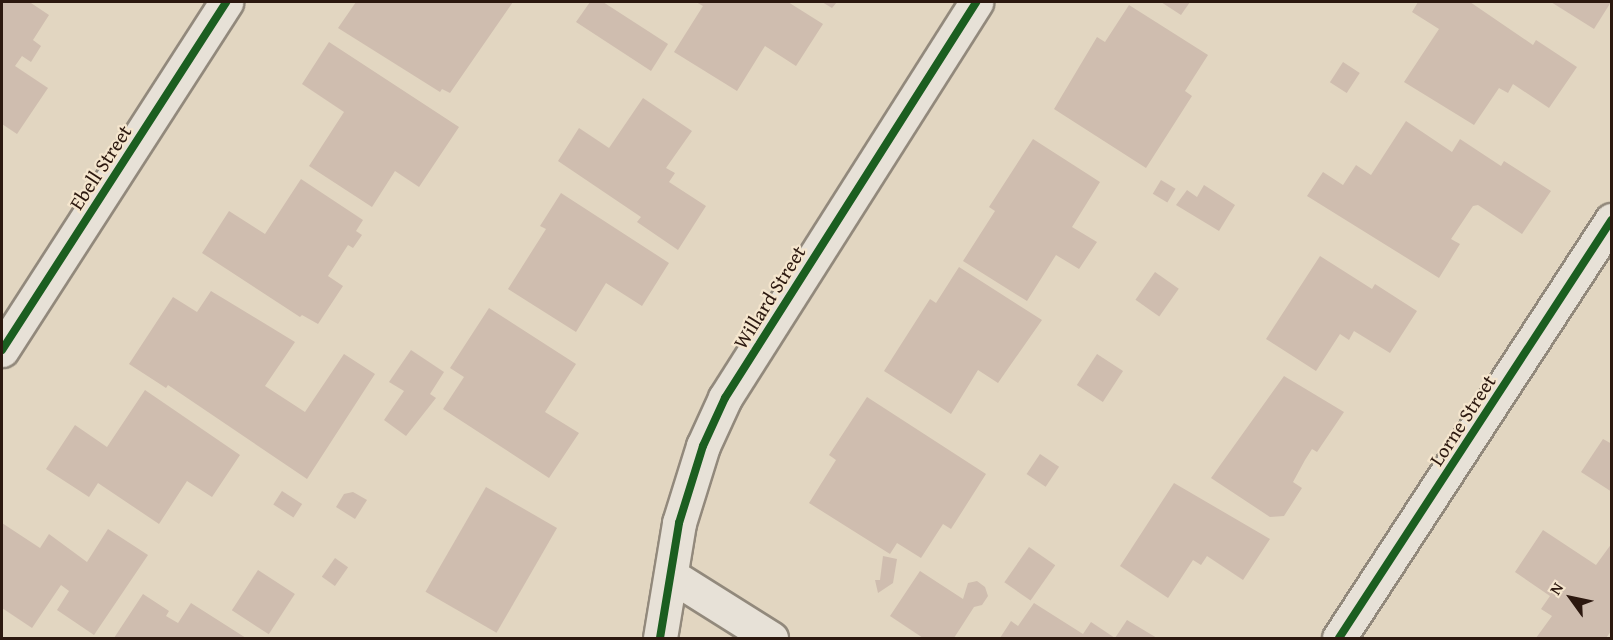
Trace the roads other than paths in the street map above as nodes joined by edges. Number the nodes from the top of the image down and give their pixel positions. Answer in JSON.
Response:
{"nodes":[{"id":1,"x":226,"y":2,"type":"edge"},
{"id":2,"x":976,"y":2,"type":"edge"},
{"id":3,"x":1611,"y":220,"type":"edge"},
{"id":4,"x":2,"y":350,"type":"edge"},
{"id":5,"x":672,"y":576,"type":"junction"},
{"id":6,"x":660,"y":639,"type":"edge"},
{"id":7,"x":771,"y":639,"type":"edge"},
{"id":8,"x":1339,"y":639,"type":"edge"}],
"edges":[{"from":1,"to":4,"type":"street","name":"Ebell Street"},
{"from":2,"to":5,"type":"street","name":"Willard Street"},
{"from":3,"to":8,"type":"street","name":"Lorne Street"},
{"from":5,"to":6,"type":"street","name":"Willard Street"},
{"from":5,"to":7,"type":"street"}]}
